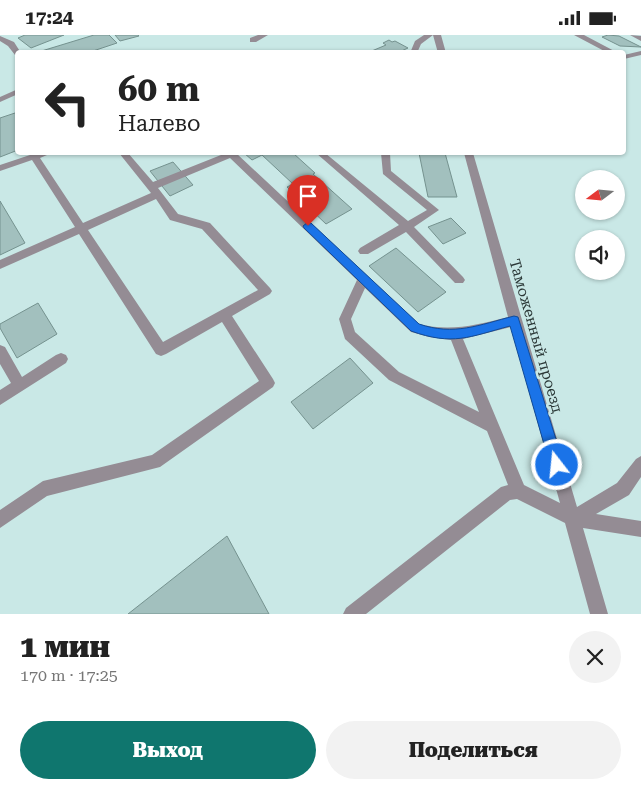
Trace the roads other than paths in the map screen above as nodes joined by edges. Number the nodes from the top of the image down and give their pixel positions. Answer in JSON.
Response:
{"nodes":[{"id":1,"x":264,"y":35,"type":"edge"},
{"id":2,"x":429,"y":35,"type":"edge"},
{"id":3,"x":437,"y":35,"type":"edge"},
{"id":4,"x":578,"y":35,"type":"edge"},
{"id":5,"x":634,"y":35,"type":"edge"},
{"id":6,"x":0,"y":38,"type":"edge"},
{"id":7,"x":641,"y":39,"type":"edge"},
{"id":8,"x":253,"y":40,"type":"dead end"},
{"id":9,"x":15,"y":50,"type":"edge"},
{"id":10,"x":414,"y":50,"type":"edge"},
{"id":11,"x":441,"y":50,"type":"edge"},
{"id":12,"x":608,"y":50,"type":"edge"},
{"id":13,"x":641,"y":53,"type":"edge"},
{"id":14,"x":626,"y":57,"type":"edge"},
{"id":15,"x":15,"y":91,"type":"edge"},
{"id":16,"x":0,"y":92,"type":"edge"},
{"id":17,"x":15,"y":92,"type":"edge"},
{"id":18,"x":0,"y":100,"type":"edge"},
{"id":19,"x":36,"y":155,"type":"edge"},
{"id":20,"x":40,"y":155,"type":"edge"},
{"id":21,"x":125,"y":155,"type":"edge"},
{"id":22,"x":227,"y":155,"type":"edge"},
{"id":23,"x":233,"y":155,"type":"edge"},
{"id":24,"x":322,"y":155,"type":"edge"},
{"id":25,"x":386,"y":155,"type":"edge"},
{"id":26,"x":470,"y":155,"type":"edge"},
{"id":27,"x":0,"y":168,"type":"edge"},
{"id":28,"x":155,"y":190,"type":"junction"},
{"id":29,"x":408,"y":227,"type":"junction"},
{"id":30,"x":82,"y":228,"type":"junction"},
{"id":31,"x":364,"y":251,"type":"dead end"},
{"id":32,"x":0,"y":265,"type":"edge"},
{"id":33,"x":362,"y":279,"type":"junction"},
{"id":34,"x":458,"y":280,"type":"dead end"},
{"id":35,"x":224,"y":315,"type":"junction"},
{"id":36,"x":514,"y":321,"type":"junction"},
{"id":37,"x":456,"y":335,"type":"junction"},
{"id":38,"x":0,"y":351,"type":"edge"},
{"id":39,"x":61,"y":359,"type":"dead end"},
{"id":40,"x":19,"y":385,"type":"junction"},
{"id":41,"x":0,"y":397,"type":"edge"},
{"id":42,"x":492,"y":426,"type":"junction"},
{"id":43,"x":641,"y":464,"type":"edge"},
{"id":44,"x":518,"y":491,"type":"junction"},
{"id":45,"x":573,"y":519,"type":"junction"},
{"id":46,"x":0,"y":520,"type":"edge"},
{"id":47,"x":641,"y":529,"type":"edge"},
{"id":48,"x":596,"y":613,"type":"edge"},
{"id":49,"x":352,"y":614,"type":"edge"}],
"edges":[{"from":1,"to":8,"type":"street"},
{"from":2,"to":10,"type":"street"},
{"from":3,"to":11,"type":"street"},
{"from":4,"to":12,"type":"street"},
{"from":5,"to":7,"type":"street"},
{"from":6,"to":9,"type":"street"},
{"from":13,"to":14,"type":"street"},
{"from":15,"to":16,"type":"street"},
{"from":17,"to":18,"type":"street"},
{"from":19,"to":27,"type":"street"},
{"from":20,"to":30,"type":"street"},
{"from":21,"to":28,"type":"street"},
{"from":22,"to":28,"type":"street"},
{"from":23,"to":33,"type":"street"},
{"from":24,"to":29,"type":"street"},
{"from":25,"to":29,"type":"street"},
{"from":26,"to":36,"type":"street","name":"Таможенный проезд"},
{"from":28,"to":30,"type":"street"},
{"from":28,"to":35,"type":"street"},
{"from":29,"to":31,"type":"street"},
{"from":29,"to":34,"type":"street"},
{"from":30,"to":32,"type":"street"},
{"from":30,"to":35,"type":"street"},
{"from":33,"to":37,"type":"street"},
{"from":33,"to":42,"type":"street"},
{"from":35,"to":46,"type":"street"},
{"from":36,"to":37,"type":"street"},
{"from":36,"to":45,"type":"street","name":"Таможенный проезд"},
{"from":37,"to":42,"type":"street"},
{"from":38,"to":40,"type":"street"},
{"from":39,"to":40,"type":"street"},
{"from":40,"to":41,"type":"street"},
{"from":42,"to":44,"type":"street"},
{"from":43,"to":45,"type":"street"},
{"from":44,"to":45,"type":"street"},
{"from":44,"to":49,"type":"street"},
{"from":45,"to":47,"type":"street"},
{"from":45,"to":48,"type":"street","name":"Таможенный проезд"}]}
